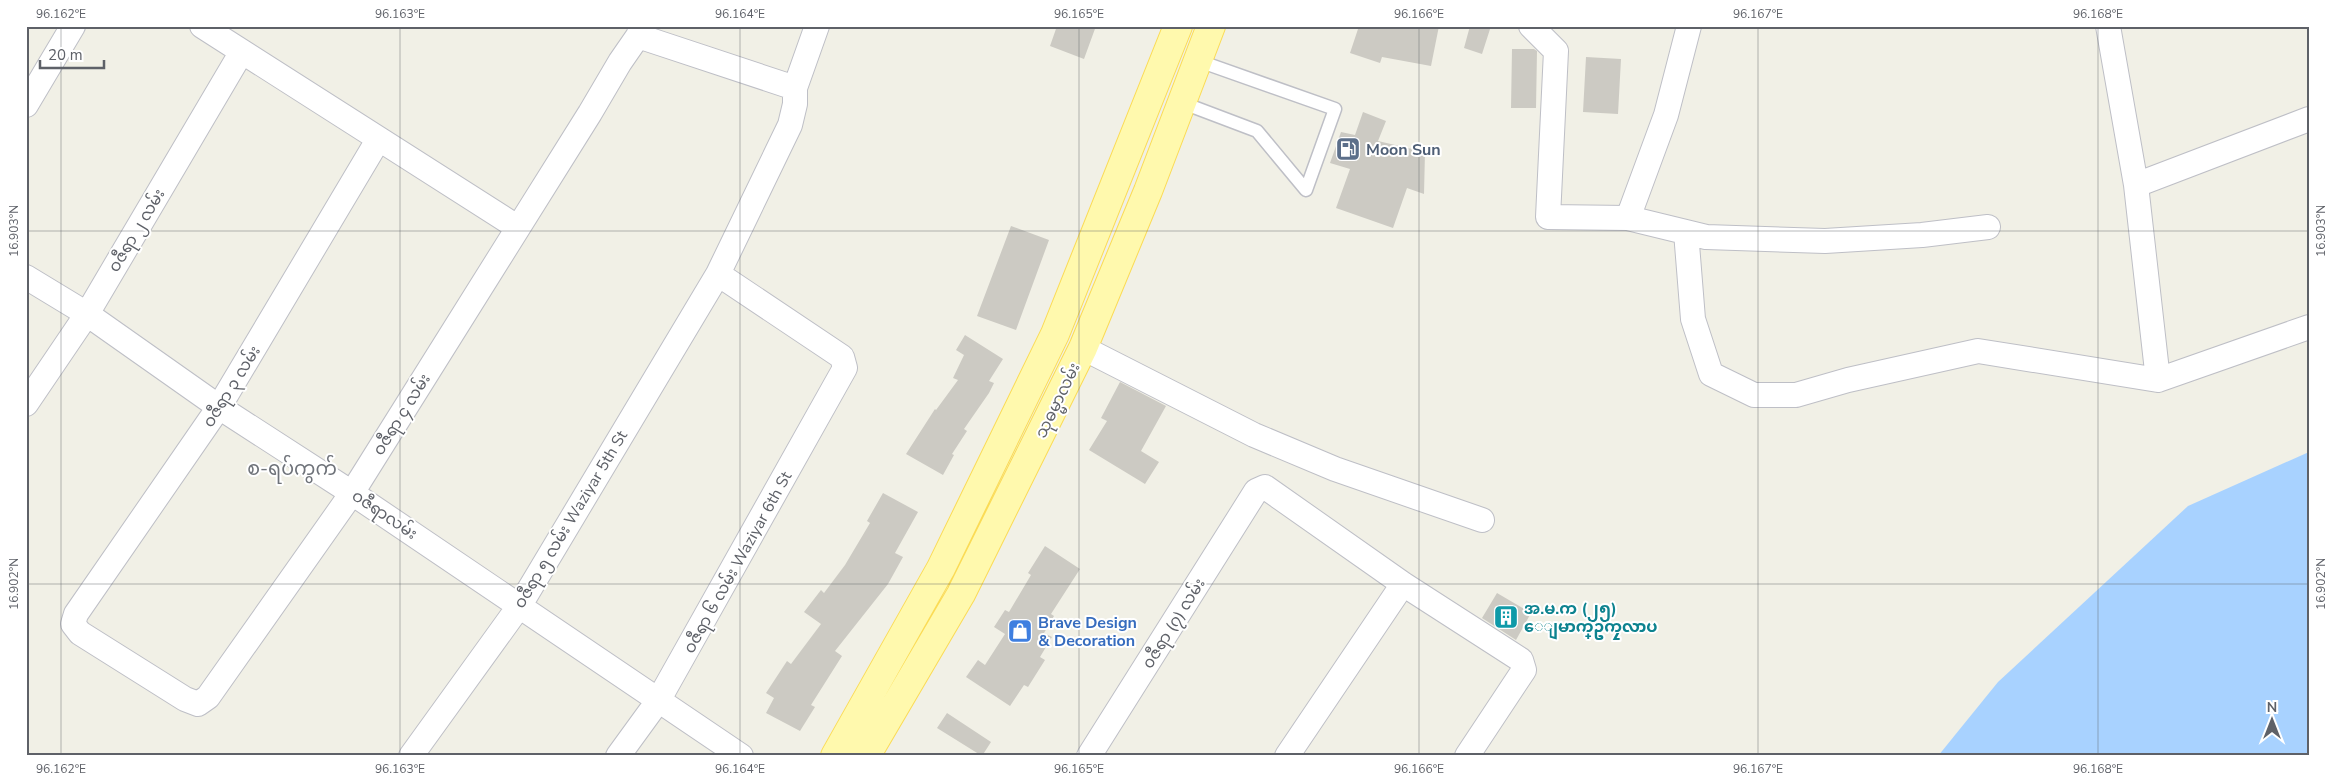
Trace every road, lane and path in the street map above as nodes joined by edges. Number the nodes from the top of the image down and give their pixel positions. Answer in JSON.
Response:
{"nodes":[{"id":1,"x":73,"y":26,"type":"edge"},
{"id":2,"x":202,"y":26,"type":"edge"},
{"id":3,"x":817,"y":26,"type":"edge"},
{"id":4,"x":1178,"y":26,"type":"edge"},
{"id":5,"x":1211,"y":26,"type":"edge"},
{"id":6,"x":1531,"y":26,"type":"edge"},
{"id":7,"x":1690,"y":26,"type":"edge"},
{"id":8,"x":2108,"y":26,"type":"edge"},
{"id":9,"x":640,"y":31,"type":"edge"},
{"id":10,"x":241,"y":53,"type":"junction"},
{"id":11,"x":1199,"y":61,"type":"junction"},
{"id":12,"x":795,"y":88,"type":"junction"},
{"id":13,"x":1183,"y":103,"type":"junction"},
{"id":14,"x":26,"y":105,"type":"edge"},
{"id":15,"x":2309,"y":120,"type":"edge"},
{"id":16,"x":378,"y":140,"type":"junction"},
{"id":17,"x":2136,"y":185,"type":"junction"},
{"id":18,"x":1628,"y":218,"type":"junction"},
{"id":19,"x":517,"y":227,"type":"junction"},
{"id":20,"x":1988,"y":227,"type":"dead end"},
{"id":21,"x":1686,"y":232,"type":"junction"},
{"id":22,"x":718,"y":274,"type":"junction"},
{"id":23,"x":26,"y":276,"type":"edge"},
{"id":24,"x":87,"y":314,"type":"junction"},
{"id":25,"x":2309,"y":327,"type":"edge"},
{"id":26,"x":1083,"y":348,"type":"junction"},
{"id":27,"x":2158,"y":380,"type":"junction"},
{"id":28,"x":26,"y":404,"type":"edge"},
{"id":29,"x":219,"y":407,"type":"junction"},
{"id":30,"x":352,"y":492,"type":"junction"},
{"id":31,"x":1482,"y":520,"type":"dead end"},
{"id":32,"x":1403,"y":584,"type":"junction"},
{"id":33,"x":520,"y":605,"type":"junction"},
{"id":34,"x":658,"y":701,"type":"junction"},
{"id":35,"x":198,"y":704,"type":"joint"},
{"id":36,"x":411,"y":756,"type":"edge"},
{"id":37,"x":618,"y":756,"type":"edge"},
{"id":38,"x":741,"y":756,"type":"edge"},
{"id":39,"x":835,"y":756,"type":"edge"},
{"id":40,"x":866,"y":756,"type":"edge"},
{"id":41,"x":1089,"y":756,"type":"edge"},
{"id":42,"x":1287,"y":756,"type":"edge"},
{"id":43,"x":1467,"y":756,"type":"edge"}],
"edges":[{"from":1,"to":14,"type":"street"},
{"from":2,"to":10,"type":"street"},
{"from":3,"to":12,"type":"street","name":"ဝဇီရာ ၅ လမ်း Waziyar 5th St"},
{"from":4,"to":39,"type":"main road","name":"သုဓမ္မာလမ်း"},
{"from":5,"to":11,"type":"main road","name":"သုဓမ္မာလမ်း"},
{"from":6,"to":18,"type":"street"},
{"from":7,"to":18,"type":"street"},
{"from":8,"to":17,"type":"street"},
{"from":9,"to":12,"type":"street"},
{"from":9,"to":19,"type":"street","name":"ဝဇီရာ ၄ လမ်း"},
{"from":10,"to":16,"type":"street"},
{"from":10,"to":24,"type":"street","name":"ဝဇီရာ ၂ လမ်း"},
{"from":11,"to":13,"type":"main road","name":"သုဓမ္မာလမ်း"},
{"from":11,"to":13,"type":"lane"},
{"from":12,"to":22,"type":"street","name":"ဝဇီရာ ၅ လမ်း Waziyar 5th St"},
{"from":13,"to":26,"type":"main road","name":"သုဓမ္မာလမ်း"},
{"from":15,"to":17,"type":"street"},
{"from":16,"to":19,"type":"street"},
{"from":16,"to":29,"type":"street","name":"ဝဇီရာ ၃ လမ်း"},
{"from":17,"to":27,"type":"street"},
{"from":18,"to":21,"type":"street"},
{"from":19,"to":30,"type":"street","name":"ဝဇီရာ ၄ လမ်း"},
{"from":20,"to":21,"type":"street"},
{"from":21,"to":27,"type":"street"},
{"from":22,"to":33,"type":"street","name":"ဝဇီရာ ၅ လမ်း Waziyar 5th St"},
{"from":22,"to":34,"type":"street","name":"ဝဇီရာ ၆ လမ်း Waziyar 6th St"},
{"from":23,"to":24,"type":"street","name":"ဝဇီရာလမ်း"},
{"from":24,"to":28,"type":"street","name":"ဝဇီရာ ၂ လမ်း"},
{"from":24,"to":29,"type":"street","name":"ဝဇီရာလမ်း"},
{"from":25,"to":27,"type":"street"},
{"from":26,"to":31,"type":"street"},
{"from":26,"to":40,"type":"main road","name":"သုဓမ္မာလမ်း"},
{"from":29,"to":30,"type":"street","name":"ဝဇီရာလမ်း"},
{"from":29,"to":35,"type":"street","name":"ဝဇီရာ ၃ လမ်း"},
{"from":30,"to":33,"type":"street","name":"ဝဇီရာလမ်း"},
{"from":30,"to":35,"type":"street","name":"ဝဇီရာ ၄ လမ်း"},
{"from":32,"to":41,"type":"street","name":"၀ဇီရာ (၇) လမ်း"},
{"from":32,"to":42,"type":"street"},
{"from":32,"to":43,"type":"street"},
{"from":33,"to":34,"type":"street","name":"ဝဇီရာလမ်း"},
{"from":33,"to":36,"type":"street","name":"ဝဇီရာ ၅ လမ်း Waziyar 5th St"},
{"from":34,"to":37,"type":"street","name":"ဝဇီရာ ၆ လမ်း Waziyar 6th St"},
{"from":34,"to":38,"type":"street","name":"ဝဇီရာလမ်း"}]}
